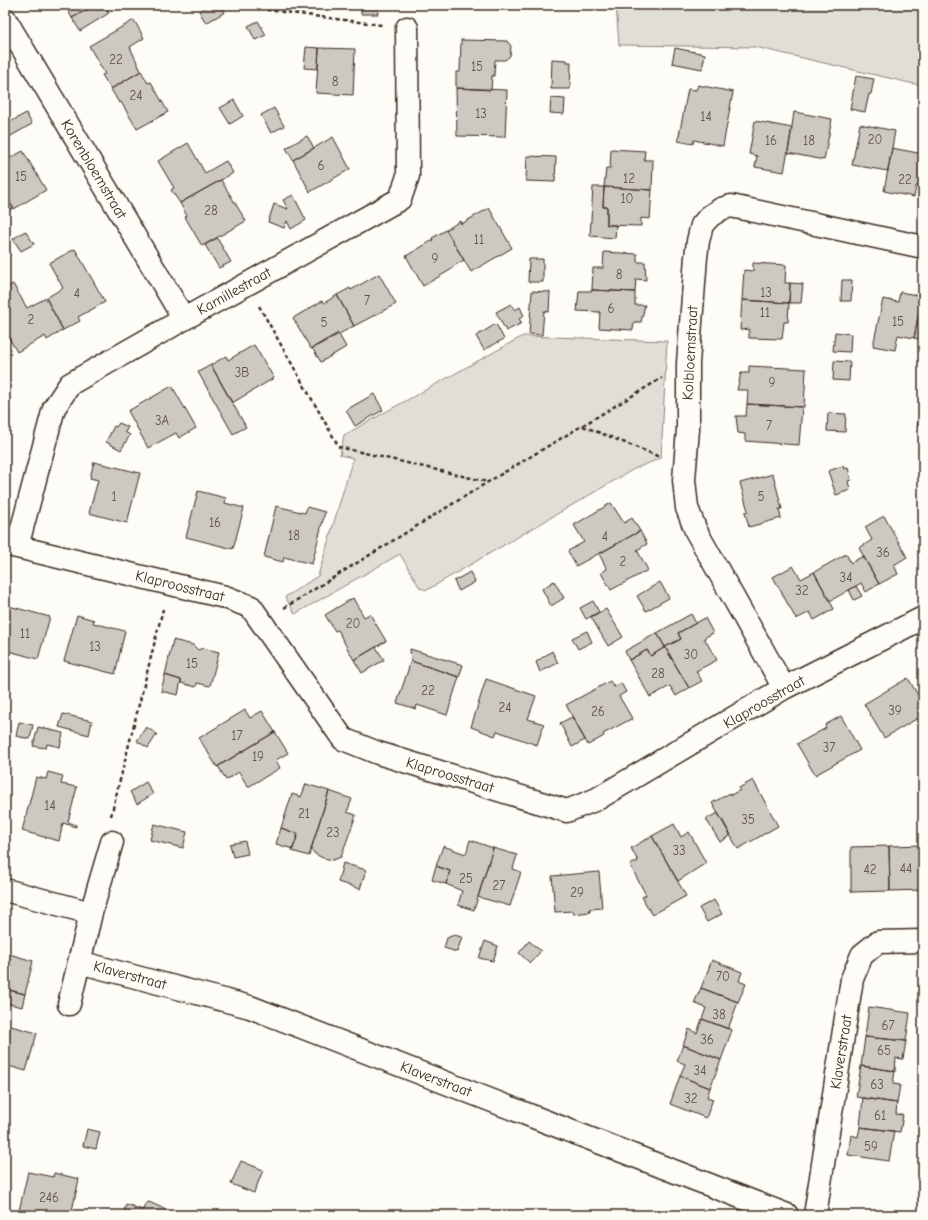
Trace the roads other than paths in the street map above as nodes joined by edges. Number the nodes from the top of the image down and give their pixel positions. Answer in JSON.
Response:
{"nodes":[{"id":1,"x":5,"y":19,"type":"edge"},
{"id":2,"x":407,"y":28,"type":"road end"},
{"id":3,"x":923,"y":246,"type":"edge"},
{"id":4,"x":184,"y":319,"type":"junction"},
{"id":5,"x":11,"y":546,"type":"edge"},
{"id":6,"x":923,"y":618,"type":"edge"},
{"id":7,"x":784,"y":688,"type":"junction"},
{"id":8,"x":112,"y":842,"type":"road end"},
{"id":9,"x":5,"y":890,"type":"edge"},
{"id":10,"x":91,"y":913,"type":"junction"},
{"id":11,"x":923,"y":941,"type":"edge"},
{"id":12,"x":79,"y":962,"type":"junction"},
{"id":13,"x":70,"y":1004,"type":"dead end"},
{"id":14,"x":787,"y":1215,"type":"edge"},
{"id":15,"x":815,"y":1215,"type":"edge"}],
"edges":[{"from":1,"to":4,"type":"street","name":"Korenbloemstraat"},
{"from":2,"to":4,"type":"street","name":"Kamillestraat"},
{"from":3,"to":7,"type":"street","name":"Kolbloemstraat"},
{"from":4,"to":5,"type":"street","name":"Kamillestraat"},
{"from":5,"to":7,"type":"street","name":"Klaproosstraat"},
{"from":6,"to":7,"type":"street","name":"Klaproosstraat"},
{"from":8,"to":10,"type":"street","name":"Klaverstraat"},
{"from":9,"to":10,"type":"street"},
{"from":10,"to":12,"type":"street","name":"Klaverstraat"},
{"from":11,"to":15,"type":"street","name":"Klaverstraat"},
{"from":12,"to":13,"type":"street","name":"Klaverstraat"},
{"from":12,"to":14,"type":"street","name":"Klaverstraat"}]}
